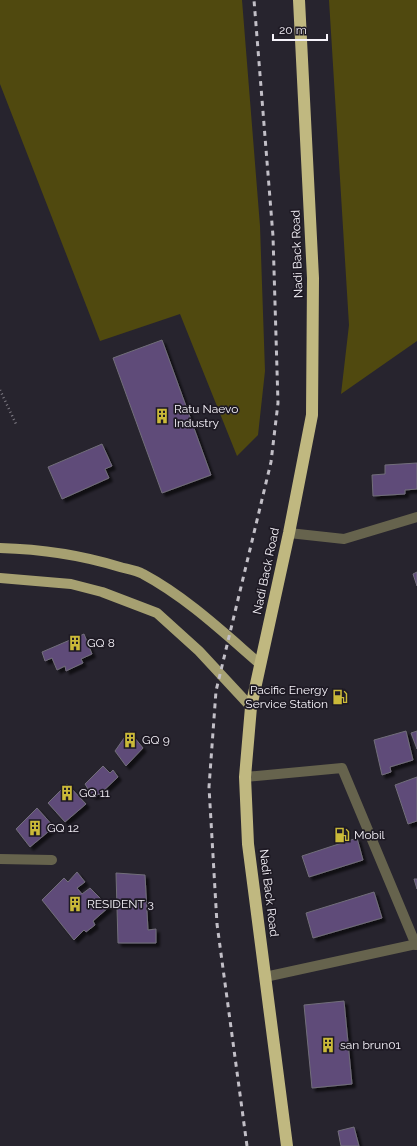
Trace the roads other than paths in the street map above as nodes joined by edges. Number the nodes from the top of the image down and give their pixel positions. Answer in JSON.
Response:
{"nodes":[{"id":1,"x":299,"y":0,"type":"edge"},
{"id":2,"x":417,"y":517,"type":"edge"},
{"id":3,"x":290,"y":533,"type":"junction"},
{"id":4,"x":0,"y":548,"type":"edge"},
{"id":5,"x":0,"y":578,"type":"edge"},
{"id":6,"x":260,"y":664,"type":"junction"},
{"id":7,"x":250,"y":707,"type":"junction"},
{"id":8,"x":245,"y":776,"type":"junction"},
{"id":9,"x":0,"y":859,"type":"edge"},
{"id":10,"x":52,"y":860,"type":"dead end"},
{"id":11,"x":417,"y":944,"type":"edge"},
{"id":12,"x":265,"y":977,"type":"junction"},
{"id":13,"x":287,"y":1146,"type":"edge"}],
"edges":[{"from":1,"to":3,"type":"highway","name":"Nadi Back Road"},
{"from":2,"to":3,"type":"street"},
{"from":3,"to":6,"type":"highway","name":"Nadi Back Road"},
{"from":4,"to":6,"type":"main road"},
{"from":5,"to":7,"type":"main road"},
{"from":6,"to":7,"type":"highway","name":"Nadi Back Road"},
{"from":7,"to":8,"type":"highway","name":"Nadi Back Road"},
{"from":8,"to":11,"type":"street"},
{"from":8,"to":12,"type":"highway","name":"Nadi Back Road"},
{"from":9,"to":10,"type":"street"},
{"from":11,"to":12,"type":"street"},
{"from":12,"to":13,"type":"highway","name":"Nadi Back Road"}]}
